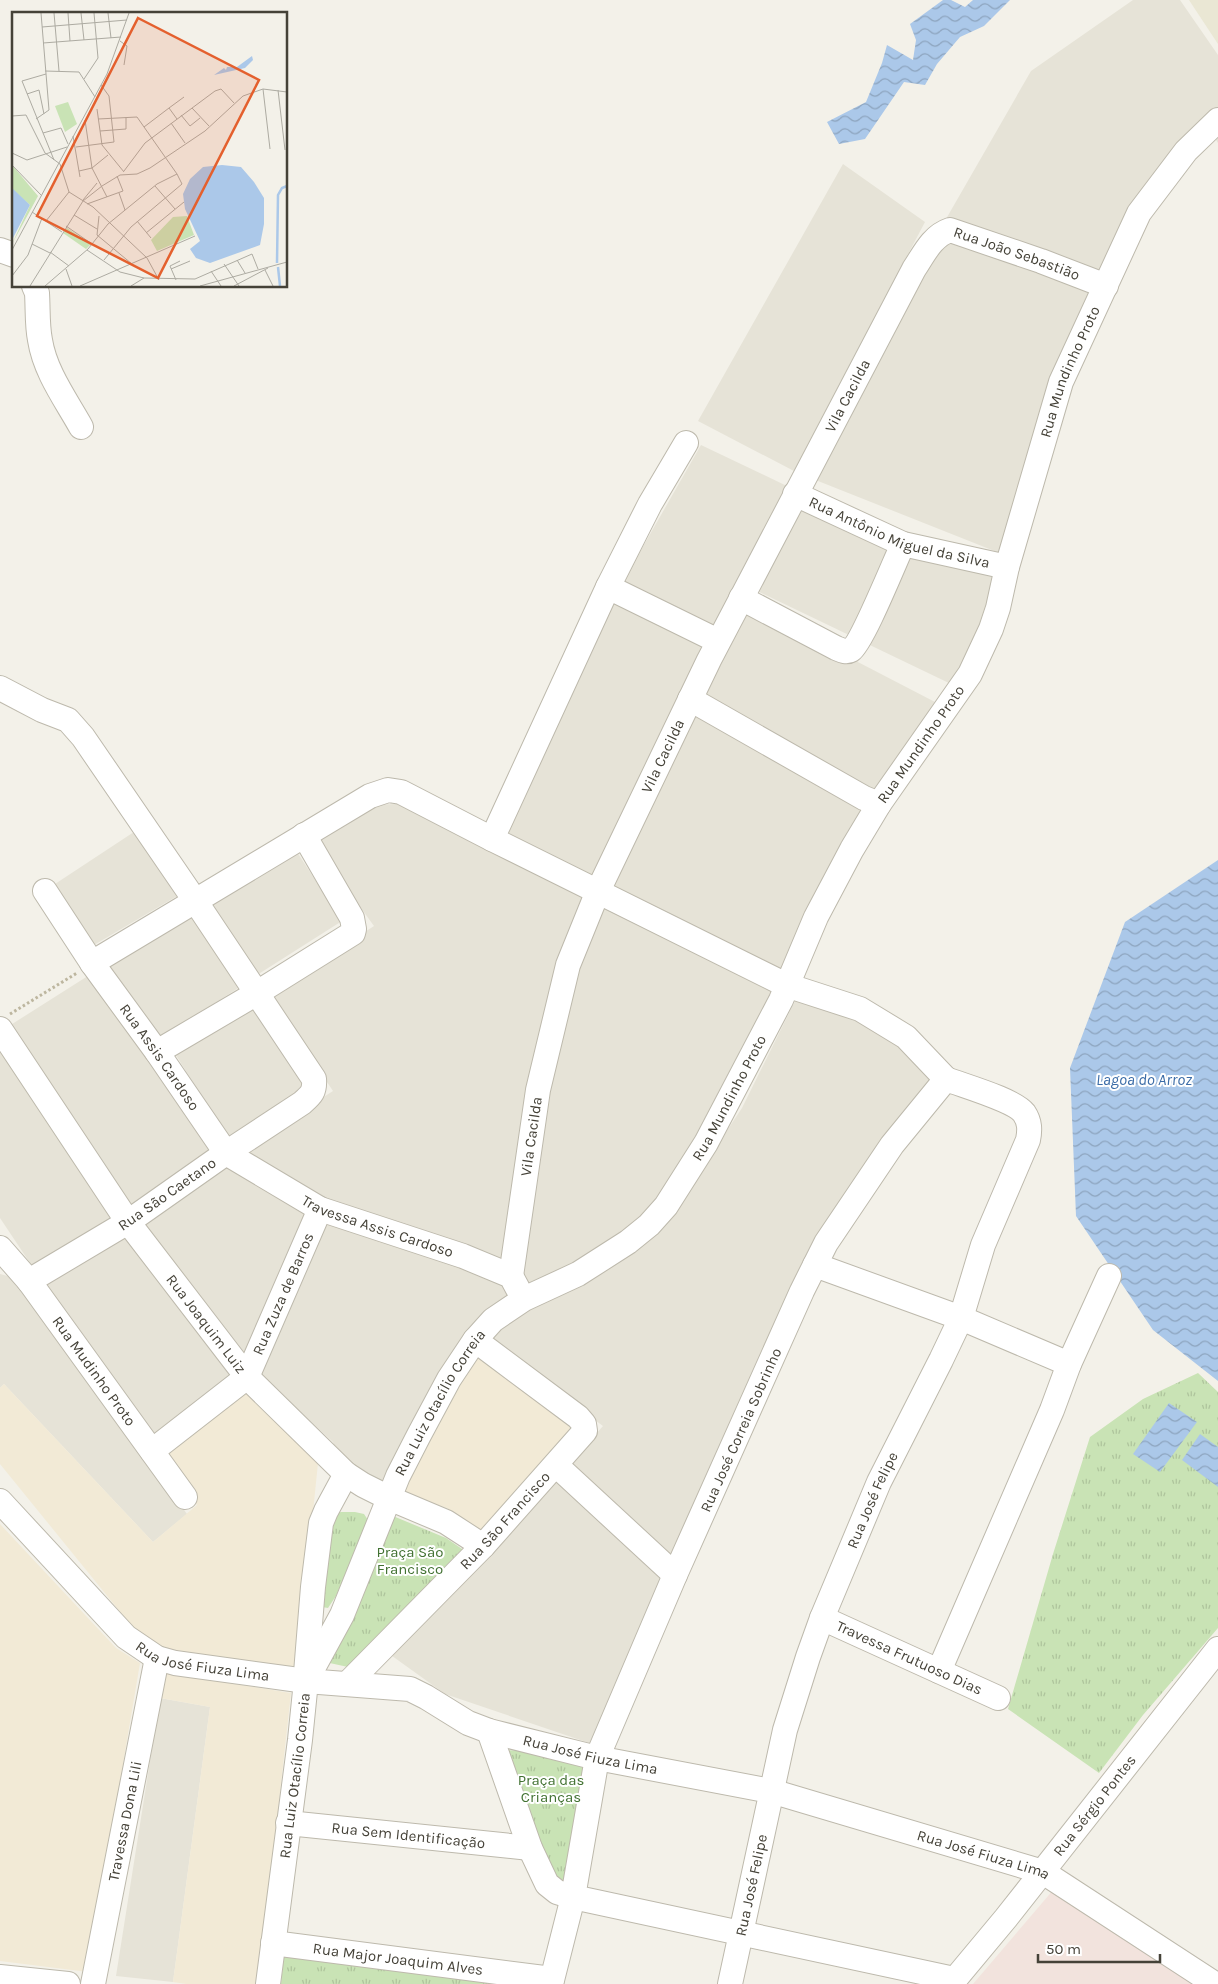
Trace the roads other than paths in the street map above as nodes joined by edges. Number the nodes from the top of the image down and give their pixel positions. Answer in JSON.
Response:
{"nodes":[{"id":1,"x":1218,"y":120,"type":"edge"},
{"id":2,"x":0,"y":250,"type":"edge"},
{"id":3,"x":12,"y":254,"type":"edge"},
{"id":4,"x":914,"y":269,"type":"joint"},
{"id":5,"x":1106,"y":286,"type":"junction"},
{"id":6,"x":35,"y":288,"type":"edge"},
{"id":7,"x":81,"y":428,"type":"dead end"},
{"id":8,"x":686,"y":443,"type":"dead end"},
{"id":9,"x":795,"y":494,"type":"junction"},
{"id":10,"x":903,"y":544,"type":"junction"},
{"id":11,"x":1007,"y":567,"type":"junction"},
{"id":12,"x":608,"y":587,"type":"junction"},
{"id":13,"x":741,"y":598,"type":"junction"},
{"id":14,"x":718,"y":641,"type":"junction"},
{"id":15,"x":0,"y":688,"type":"edge"},
{"id":16,"x":690,"y":698,"type":"junction"},
{"id":17,"x":879,"y":804,"type":"junction"},
{"id":18,"x":304,"y":835,"type":"junction"},
{"id":19,"x":492,"y":839,"type":"junction"},
{"id":20,"x":45,"y":891,"type":"dead end"},
{"id":21,"x":598,"y":891,"type":"junction"},
{"id":22,"x":196,"y":902,"type":"junction"},
{"id":23,"x":92,"y":963,"type":"junction"},
{"id":24,"x":791,"y":986,"type":"junction"},
{"id":25,"x":257,"y":993,"type":"junction"},
{"id":26,"x":4,"y":1022,"type":"edge"},
{"id":27,"x":157,"y":1052,"type":"junction"},
{"id":28,"x":946,"y":1079,"type":"junction"},
{"id":29,"x":226,"y":1152,"type":"junction"},
{"id":30,"x":320,"y":1209,"type":"junction"},
{"id":31,"x":128,"y":1222,"type":"junction"},
{"id":32,"x":0,"y":1248,"type":"edge"},
{"id":33,"x":815,"y":1265,"type":"junction"},
{"id":34,"x":17,"y":1273,"type":"edge"},
{"id":35,"x":510,"y":1276,"type":"junction"},
{"id":36,"x":1109,"y":1276,"type":"dead end"},
{"id":37,"x":524,"y":1299,"type":"junction"},
{"id":38,"x":961,"y":1318,"type":"junction"},
{"id":39,"x":475,"y":1340,"type":"junction"},
{"id":40,"x":1069,"y":1364,"type":"junction"},
{"id":41,"x":247,"y":1377,"type":"junction"},
{"id":42,"x":152,"y":1451,"type":"junction"},
{"id":43,"x":556,"y":1465,"type":"junction"},
{"id":44,"x":346,"y":1474,"type":"junction"},
{"id":45,"x":185,"y":1497,"type":"dead end"},
{"id":46,"x":389,"y":1498,"type":"junction"},
{"id":47,"x":0,"y":1501,"type":"edge"},
{"id":48,"x":483,"y":1546,"type":"junction"},
{"id":49,"x":675,"y":1575,"type":"junction"},
{"id":50,"x":822,"y":1618,"type":"junction"},
{"id":51,"x":1218,"y":1649,"type":"edge"},
{"id":52,"x":157,"y":1658,"type":"junction"},
{"id":53,"x":939,"y":1671,"type":"junction"},
{"id":54,"x":306,"y":1681,"type":"junction"},
{"id":55,"x":348,"y":1683,"type":"junction"},
{"id":56,"x":998,"y":1698,"type":"dead end"},
{"id":57,"x":489,"y":1731,"type":"junction"},
{"id":58,"x":597,"y":1758,"type":"junction"},
{"id":59,"x":771,"y":1791,"type":"junction"},
{"id":60,"x":288,"y":1823,"type":"junction"},
{"id":61,"x":530,"y":1848,"type":"junction"},
{"id":62,"x":1043,"y":1872,"type":"junction"},
{"id":63,"x":573,"y":1897,"type":"junction"},
{"id":64,"x":742,"y":1933,"type":"junction"},
{"id":65,"x":273,"y":1943,"type":"junction"},
{"id":66,"x":0,"y":1977,"type":"edge"},
{"id":67,"x":551,"y":1981,"type":"edge"},
{"id":68,"x":952,"y":1982,"type":"edge"},
{"id":69,"x":56,"y":1983,"type":"edge"},
{"id":70,"x":93,"y":1984,"type":"edge"},
{"id":71,"x":268,"y":1984,"type":"edge"},
{"id":72,"x":730,"y":1984,"type":"edge"},
{"id":73,"x":1215,"y":1984,"type":"edge"}],
"edges":[{"from":1,"to":5,"type":"street","name":"Rua Mundinho Proto"},
{"from":2,"to":3,"type":"street"},
{"from":4,"to":5,"type":"street","name":"Rua João Sebastião"},
{"from":4,"to":9,"type":"street","name":"Vila Cacilda"},
{"from":5,"to":11,"type":"street","name":"Rua Mundinho Proto"},
{"from":6,"to":7,"type":"street"},
{"from":8,"to":12,"type":"street"},
{"from":9,"to":10,"type":"street","name":"Rua Antônio Miguel da Silva"},
{"from":9,"to":13,"type":"street","name":"Vila Cacilda"},
{"from":10,"to":11,"type":"street","name":"Rua Antônio Miguel da Silva"},
{"from":10,"to":13,"type":"street"},
{"from":11,"to":17,"type":"street","name":"Rua Mundinho Proto"},
{"from":12,"to":14,"type":"street"},
{"from":12,"to":19,"type":"street"},
{"from":13,"to":14,"type":"street","name":"Vila Cacilda"},
{"from":14,"to":16,"type":"street","name":"Vila Cacilda"},
{"from":15,"to":22,"type":"street"},
{"from":16,"to":17,"type":"street"},
{"from":16,"to":21,"type":"street","name":"Vila Cacilda"},
{"from":17,"to":24,"type":"street","name":"Rua Mundinho Proto"},
{"from":18,"to":19,"type":"street"},
{"from":18,"to":22,"type":"street"},
{"from":18,"to":25,"type":"street"},
{"from":19,"to":21,"type":"street"},
{"from":20,"to":23,"type":"street","name":"Rua Assis Cardoso"},
{"from":21,"to":24,"type":"street"},
{"from":21,"to":35,"type":"street","name":"Vila Cacilda"},
{"from":22,"to":23,"type":"street"},
{"from":22,"to":25,"type":"street"},
{"from":23,"to":27,"type":"street","name":"Rua Assis Cardoso"},
{"from":24,"to":28,"type":"street"},
{"from":24,"to":37,"type":"street","name":"Rua Mundinho Proto"},
{"from":25,"to":27,"type":"street"},
{"from":25,"to":29,"type":"street","name":"Rua São Caetano"},
{"from":26,"to":31,"type":"street","name":"Rua Joaquim Luiz"},
{"from":27,"to":29,"type":"street","name":"Rua Assis Cardoso"},
{"from":28,"to":33,"type":"street","name":"Rua José Correia Sobrinho"},
{"from":28,"to":38,"type":"street","name":"Rua José Felipe"},
{"from":29,"to":30,"type":"street","name":"Travessa Assis Cardoso"},
{"from":29,"to":31,"type":"street","name":"Rua São Caetano"},
{"from":30,"to":35,"type":"street","name":"Travessa Assis Cardoso"},
{"from":30,"to":41,"type":"street","name":"Rua Zuza de Barros"},
{"from":31,"to":34,"type":"street","name":"Rua São Caetano"},
{"from":31,"to":41,"type":"street","name":"Rua Joaquim Luiz"},
{"from":32,"to":34,"type":"street","name":"Rua Mudinho Proto"},
{"from":33,"to":38,"type":"street"},
{"from":33,"to":49,"type":"street","name":"Rua José Correia Sobrinho"},
{"from":34,"to":42,"type":"street","name":"Rua Mudinho Proto"},
{"from":35,"to":37,"type":"street"},
{"from":36,"to":40,"type":"street"},
{"from":37,"to":39,"type":"street","name":"Rua Luiz Otacílio Correia"},
{"from":38,"to":40,"type":"street"},
{"from":38,"to":50,"type":"street","name":"Rua José Felipe"},
{"from":39,"to":43,"type":"street","name":"Rua São Francisco"},
{"from":39,"to":46,"type":"street","name":"Rua Luiz Otacílio Correia"},
{"from":40,"to":53,"type":"street"},
{"from":41,"to":42,"type":"street","name":"Rua Zuza de Barros"},
{"from":41,"to":44,"type":"street","name":"Rua Joaquim Luiz"},
{"from":42,"to":45,"type":"street","name":"Rua Mudinho Proto"},
{"from":43,"to":48,"type":"street","name":"Rua São Francisco"},
{"from":43,"to":49,"type":"street"},
{"from":44,"to":46,"type":"street","name":"Rua Joaquim Luiz"},
{"from":44,"to":54,"type":"street"},
{"from":46,"to":48,"type":"street","name":"Rua Joaquim Luiz"},
{"from":46,"to":54,"type":"street","name":"Rua Luiz Otacílio Correia"},
{"from":47,"to":52,"type":"street","name":"Rua José Fiuza Lima"},
{"from":48,"to":55,"type":"street","name":"Rua São Francisco"},
{"from":49,"to":58,"type":"street","name":"Rua José Correia Sobrinho"},
{"from":50,"to":53,"type":"street","name":"Travessa Frutuoso Dias"},
{"from":50,"to":59,"type":"street","name":"Rua José Felipe"},
{"from":51,"to":62,"type":"street","name":"Rua Sérgio Pontes"},
{"from":52,"to":54,"type":"street","name":"Rua José Fiuza Lima"},
{"from":52,"to":70,"type":"street","name":"Travessa Dona Lili"},
{"from":53,"to":56,"type":"street","name":"Travessa Frutuoso Dias"},
{"from":54,"to":55,"type":"street","name":"Rua José Fiuza Lima"},
{"from":54,"to":60,"type":"street","name":"Rua Luiz Otacílio Correia"},
{"from":55,"to":57,"type":"street","name":"Rua José Fiuza Lima"},
{"from":57,"to":58,"type":"street","name":"Rua José Fiuza Lima"},
{"from":57,"to":61,"type":"street"},
{"from":58,"to":59,"type":"street","name":"Rua José Fiuza Lima"},
{"from":58,"to":63,"type":"street","name":"Rua José Correia Sobrinho"},
{"from":59,"to":62,"type":"street","name":"Rua José Fiuza Lima"},
{"from":59,"to":64,"type":"street","name":"Rua José Felipe"},
{"from":60,"to":61,"type":"street","name":"Rua Sem Identificação"},
{"from":60,"to":65,"type":"street","name":"Rua Luiz Otacílio Correia"},
{"from":61,"to":63,"type":"street"},
{"from":62,"to":68,"type":"street","name":"Rua Sérgio Pontes"},
{"from":62,"to":73,"type":"street","name":"Rua José Fiuza Lima"},
{"from":63,"to":64,"type":"street"},
{"from":63,"to":67,"type":"street","name":"Rua José Correia Sobrinho"},
{"from":64,"to":68,"type":"street"},
{"from":64,"to":72,"type":"street","name":"Rua José Felipe"},
{"from":65,"to":67,"type":"street","name":"Rua Major Joaquim Alves"},
{"from":65,"to":71,"type":"street","name":"Rua Luiz Otacílio Correia"},
{"from":66,"to":69,"type":"street"}]}
